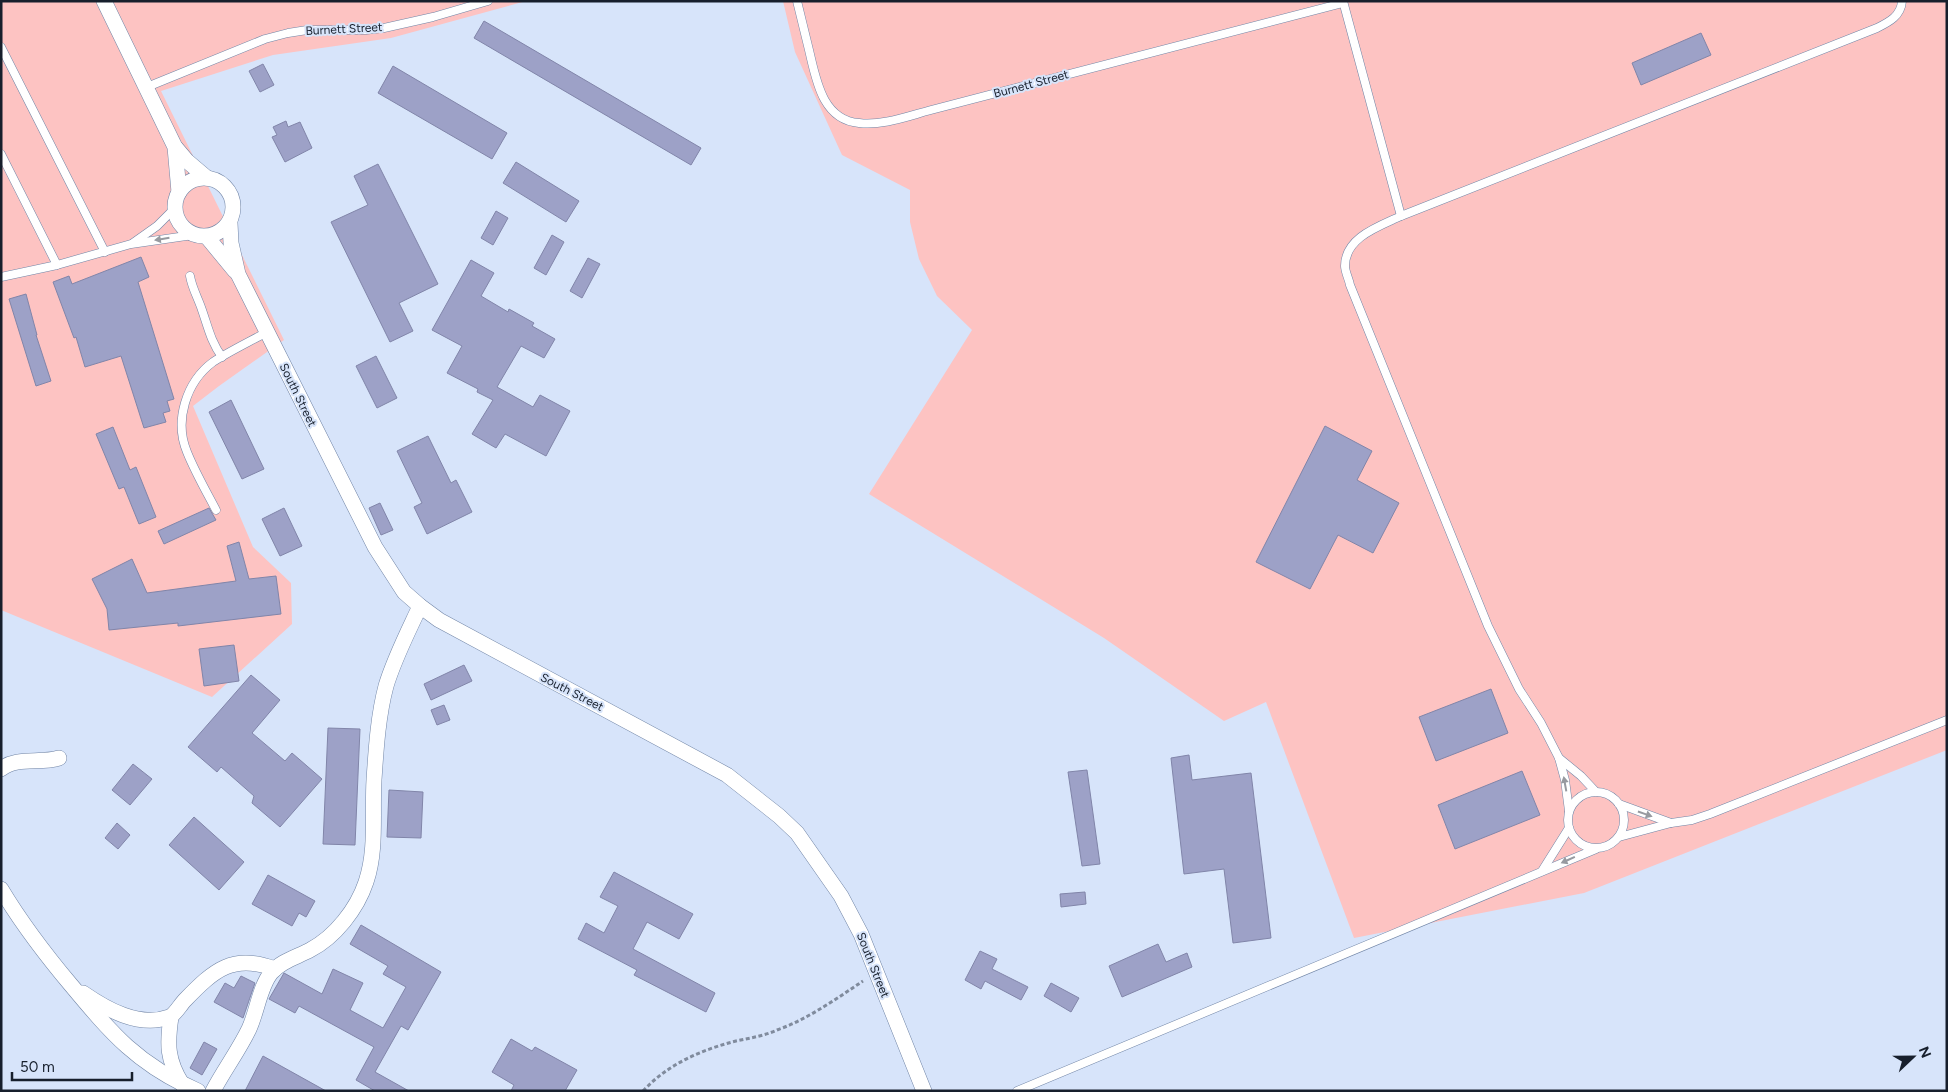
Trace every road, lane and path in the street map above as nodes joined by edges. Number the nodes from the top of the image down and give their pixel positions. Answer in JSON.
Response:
{"nodes":[{"id":1,"x":104,"y":1,"type":"edge"},
{"id":2,"x":488,"y":1,"type":"edge"},
{"id":3,"x":797,"y":1,"type":"edge"},
{"id":4,"x":1902,"y":1,"type":"edge"},
{"id":5,"x":1343,"y":2,"type":"edge"},
{"id":6,"x":1,"y":47,"type":"edge"},
{"id":7,"x":148,"y":87,"type":"junction"},
{"id":8,"x":175,"y":147,"type":"junction"},
{"id":9,"x":1,"y":154,"type":"edge"},
{"id":10,"x":207,"y":178,"type":"junction"},
{"id":11,"x":179,"y":192,"type":"junction"},
{"id":12,"x":175,"y":208,"type":"junction"},
{"id":13,"x":1401,"y":216,"type":"junction"},
{"id":14,"x":230,"y":222,"type":"junction"},
{"id":15,"x":200,"y":236,"type":"junction"},
{"id":16,"x":131,"y":244,"type":"junction"},
{"id":17,"x":105,"y":252,"type":"junction"},
{"id":18,"x":57,"y":265,"type":"junction"},
{"id":19,"x":2,"y":274,"type":"edge"},
{"id":20,"x":238,"y":274,"type":"junction"},
{"id":21,"x":190,"y":276,"type":"dead end"},
{"id":22,"x":267,"y":332,"type":"junction"},
{"id":23,"x":222,"y":357,"type":"junction"},
{"id":24,"x":216,"y":510,"type":"dead end"},
{"id":25,"x":420,"y":606,"type":"junction"},
{"id":26,"x":1947,"y":720,"type":"edge"},
{"id":27,"x":58,"y":758,"type":"dead end"},
{"id":28,"x":1559,"y":758,"type":"junction"},
{"id":29,"x":1,"y":769,"type":"edge"},
{"id":30,"x":1596,"y":792,"type":"junction"},
{"id":31,"x":1619,"y":804,"type":"junction"},
{"id":32,"x":1569,"y":811,"type":"junction"},
{"id":33,"x":1671,"y":823,"type":"junction"},
{"id":34,"x":1569,"y":828,"type":"junction"},
{"id":35,"x":1619,"y":837,"type":"junction"},
{"id":36,"x":1596,"y":849,"type":"junction"},
{"id":37,"x":1541,"y":872,"type":"junction"},
{"id":38,"x":1,"y":889,"type":"edge"},
{"id":39,"x":275,"y":969,"type":"junction"},
{"id":40,"x":876,"y":972,"type":"junction"},
{"id":41,"x":70,"y":984,"type":"junction"},
{"id":42,"x":171,"y":1017,"type":"junction"},
{"id":43,"x":182,"y":1084,"type":"junction"},
{"id":44,"x":198,"y":1091,"type":"edge"},
{"id":45,"x":213,"y":1091,"type":"edge"},
{"id":46,"x":643,"y":1091,"type":"edge"},
{"id":47,"x":924,"y":1091,"type":"edge"},
{"id":48,"x":1018,"y":1091,"type":"edge"}],
"edges":[{"from":1,"to":7,"type":"street"},
{"from":2,"to":7,"type":"lane","name":"Burnett Street"},
{"from":3,"to":5,"type":"lane","name":"Burnett Street"},
{"from":4,"to":13,"type":"lane"},
{"from":5,"to":13,"type":"lane"},
{"from":6,"to":17,"type":"lane"},
{"from":7,"to":8,"type":"street"},
{"from":8,"to":10,"type":"street"},
{"from":8,"to":11,"type":"street"},
{"from":9,"to":18,"type":"lane"},
{"from":10,"to":11,"type":"street"},
{"from":10,"to":14,"type":"street"},
{"from":11,"to":12,"type":"street"},
{"from":12,"to":15,"type":"street"},
{"from":12,"to":16,"type":"lane"},
{"from":13,"to":28,"type":"lane"},
{"from":14,"to":15,"type":"street"},
{"from":14,"to":20,"type":"street","name":"South Street"},
{"from":15,"to":16,"type":"lane","one_way":true},
{"from":15,"to":20,"type":"street","name":"South Street"},
{"from":16,"to":17,"type":"lane"},
{"from":17,"to":18,"type":"lane"},
{"from":18,"to":19,"type":"lane"},
{"from":20,"to":22,"type":"street","name":"South Street"},
{"from":21,"to":23,"type":"lane"},
{"from":22,"to":23,"type":"lane"},
{"from":22,"to":25,"type":"street","name":"South Street"},
{"from":23,"to":24,"type":"lane"},
{"from":25,"to":39,"type":"street"},
{"from":25,"to":40,"type":"street","name":"South Street"},
{"from":26,"to":33,"type":"lane"},
{"from":27,"to":29,"type":"street"},
{"from":28,"to":30,"type":"lane"},
{"from":32,"to":28,"type":"lane","one_way":true},
{"from":30,"to":31,"type":"lane"},
{"from":30,"to":32,"type":"lane"},
{"from":31,"to":33,"type":"lane","one_way":true},
{"from":31,"to":35,"type":"lane"},
{"from":32,"to":34,"type":"lane"},
{"from":33,"to":35,"type":"lane"},
{"from":34,"to":36,"type":"lane"},
{"from":34,"to":37,"type":"lane"},
{"from":35,"to":36,"type":"lane"},
{"from":36,"to":37,"type":"lane","one_way":true},
{"from":37,"to":48,"type":"lane"},
{"from":38,"to":41,"type":"street"},
{"from":39,"to":42,"type":"street"},
{"from":39,"to":45,"type":"street"},
{"from":40,"to":46,"type":"path"},
{"from":40,"to":47,"type":"street","name":"South Street"},
{"from":41,"to":42,"type":"street"},
{"from":41,"to":43,"type":"street"},
{"from":42,"to":43,"type":"street"},
{"from":43,"to":44,"type":"street"}]}
